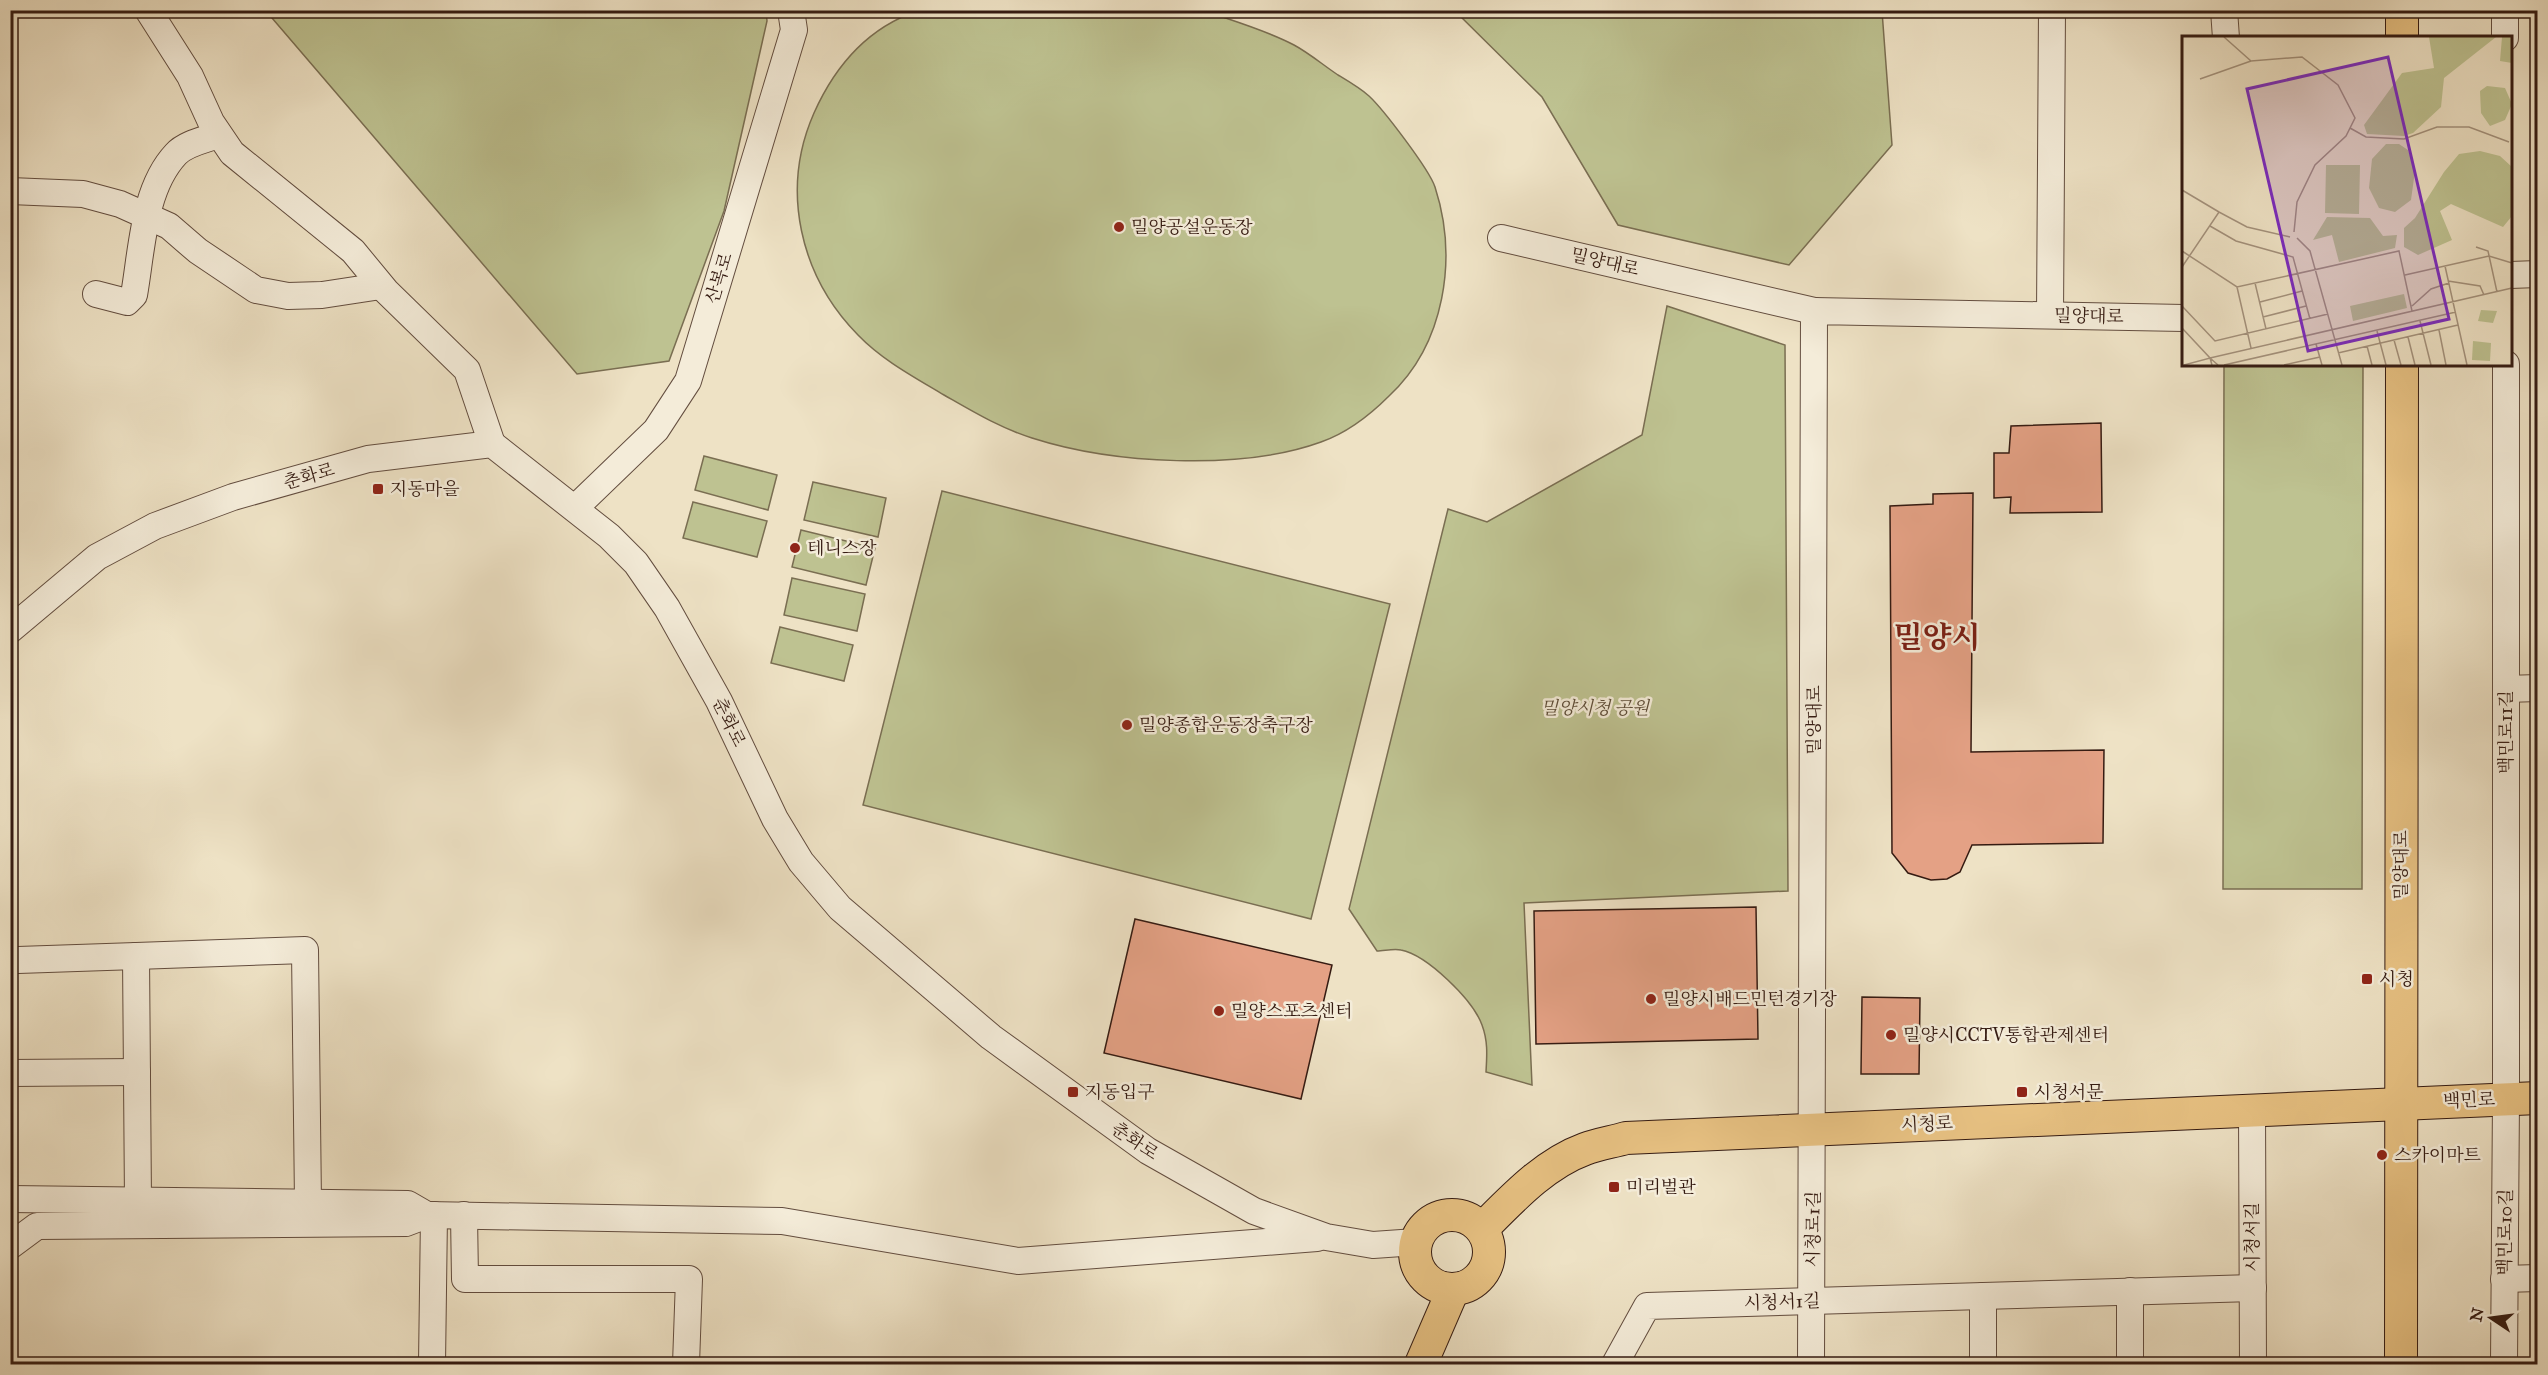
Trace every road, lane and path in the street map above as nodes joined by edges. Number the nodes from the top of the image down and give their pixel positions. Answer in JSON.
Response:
{"nodes":[{"id":1,"x":148,"y":10,"type":"edge"},
{"id":2,"x":791,"y":10,"type":"edge"},
{"id":3,"x":2052,"y":10,"type":"edge"},
{"id":4,"x":2224,"y":10,"type":"edge"},
{"id":5,"x":2402,"y":10,"type":"edge"},
{"id":6,"x":2505,"y":10,"type":"edge"},
{"id":7,"x":2226,"y":36,"type":"edge"},
{"id":8,"x":2402,"y":36,"type":"edge"},
{"id":9,"x":2505,"y":36,"type":"edge"},
{"id":10,"x":218,"y":135,"type":"junction"},
{"id":11,"x":10,"y":191,"type":"edge"},
{"id":12,"x":148,"y":216,"type":"junction"},
{"id":13,"x":1501,"y":238,"type":"dead end"},
{"id":14,"x":2538,"y":274,"type":"edge"},
{"id":15,"x":2512,"y":275,"type":"edge"},
{"id":16,"x":381,"y":286,"type":"junction"},
{"id":17,"x":96,"y":294,"type":"dead end"},
{"id":18,"x":1814,"y":311,"type":"junction"},
{"id":19,"x":2050,"y":315,"type":"junction"},
{"id":20,"x":2182,"y":318,"type":"edge"},
{"id":21,"x":2402,"y":366,"type":"edge"},
{"id":22,"x":2506,"y":366,"type":"edge"},
{"id":23,"x":492,"y":444,"type":"junction"},
{"id":24,"x":574,"y":508,"type":"junction"},
{"id":25,"x":10,"y":630,"type":"edge"},
{"id":26,"x":2538,"y":688,"type":"edge"},
{"id":27,"x":2506,"y":689,"type":"junction"},
{"id":28,"x":136,"y":956,"type":"junction"},
{"id":29,"x":18,"y":960,"type":"dead end"},
{"id":30,"x":137,"y":1072,"type":"junction"},
{"id":31,"x":10,"y":1073,"type":"edge"},
{"id":32,"x":2538,"y":1098,"type":"edge"},
{"id":33,"x":2506,"y":1099,"type":"junction"},
{"id":34,"x":2401,"y":1103,"type":"junction"},
{"id":35,"x":2252,"y":1109,"type":"junction"},
{"id":36,"x":1814,"y":1130,"type":"junction"},
{"id":37,"x":10,"y":1199,"type":"edge"},
{"id":38,"x":138,"y":1201,"type":"junction"},
{"id":39,"x":308,"y":1203,"type":"junction"},
{"id":40,"x":430,"y":1215,"type":"junction"},
{"id":41,"x":464,"y":1215,"type":"junction"},
{"id":42,"x":1482,"y":1229,"type":"junction"},
{"id":43,"x":1326,"y":1237,"type":"junction"},
{"id":44,"x":1416,"y":1242,"type":"junction"},
{"id":45,"x":10,"y":1246,"type":"edge"},
{"id":46,"x":2538,"y":1278,"type":"edge"},
{"id":47,"x":2504,"y":1279,"type":"junction"},
{"id":48,"x":2253,"y":1288,"type":"junction"},
{"id":49,"x":1453,"y":1290,"type":"junction"},
{"id":50,"x":2130,"y":1292,"type":"junction"},
{"id":51,"x":1983,"y":1296,"type":"junction"},
{"id":52,"x":1812,"y":1301,"type":"junction"},
{"id":53,"x":432,"y":1365,"type":"edge"},
{"id":54,"x":686,"y":1365,"type":"edge"},
{"id":55,"x":1421,"y":1365,"type":"edge"},
{"id":56,"x":1615,"y":1365,"type":"edge"},
{"id":57,"x":1811,"y":1365,"type":"edge"},
{"id":58,"x":1983,"y":1365,"type":"edge"},
{"id":59,"x":2130,"y":1365,"type":"edge"},
{"id":60,"x":2253,"y":1365,"type":"edge"},
{"id":61,"x":2401,"y":1365,"type":"edge"},
{"id":62,"x":2504,"y":1365,"type":"edge"}],
"edges":[{"from":1,"to":10,"type":"street"},
{"from":2,"to":24,"type":"street","name":"산복로"},
{"from":3,"to":19,"type":"street"},
{"from":4,"to":7,"type":"street"},
{"from":5,"to":8,"type":"main road"},
{"from":6,"to":9,"type":"street"},
{"from":10,"to":12,"type":"street"},
{"from":10,"to":16,"type":"street"},
{"from":11,"to":12,"type":"street"},
{"from":12,"to":16,"type":"street"},
{"from":12,"to":17,"type":"street"},
{"from":13,"to":18,"type":"street","name":"밀양대로"},
{"from":14,"to":15,"type":"street"},
{"from":16,"to":23,"type":"street"},
{"from":18,"to":19,"type":"street","name":"밀양대로"},
{"from":18,"to":36,"type":"street","name":"밀양대로"},
{"from":19,"to":20,"type":"street","name":"밀양대로"},
{"from":21,"to":34,"type":"main road","name":"밀양대로"},
{"from":22,"to":27,"type":"street","name":"백민로11길"},
{"from":23,"to":24,"type":"street","name":"춘화로"},
{"from":23,"to":25,"type":"street","name":"춘화로"},
{"from":24,"to":43,"type":"street","name":"춘화로"},
{"from":26,"to":27,"type":"street"},
{"from":27,"to":33,"type":"street","name":"백민로11길"},
{"from":28,"to":29,"type":"street"},
{"from":28,"to":30,"type":"street"},
{"from":28,"to":39,"type":"street"},
{"from":30,"to":31,"type":"street"},
{"from":30,"to":38,"type":"street"},
{"from":32,"to":33,"type":"main road","name":"백민로"},
{"from":33,"to":34,"type":"main road","name":"백민로"},
{"from":33,"to":47,"type":"street","name":"백민로10길"},
{"from":34,"to":35,"type":"main road","name":"시청로"},
{"from":34,"to":61,"type":"main road","name":"밀양대로"},
{"from":35,"to":36,"type":"main road","name":"시청로"},
{"from":35,"to":48,"type":"street","name":"시청서길"},
{"from":36,"to":42,"type":"main road","name":"시청로"},
{"from":36,"to":52,"type":"street","name":"시청로1길"},
{"from":37,"to":38,"type":"street"},
{"from":38,"to":39,"type":"street"},
{"from":39,"to":40,"type":"street"},
{"from":40,"to":41,"type":"street"},
{"from":40,"to":45,"type":"street"},
{"from":40,"to":53,"type":"street"},
{"from":41,"to":43,"type":"street"},
{"from":41,"to":54,"type":"street"},
{"from":42,"to":44,"type":"main road"},
{"from":42,"to":49,"type":"main road"},
{"from":43,"to":44,"type":"street","name":"춘화로"},
{"from":44,"to":49,"type":"main road"},
{"from":46,"to":47,"type":"street"},
{"from":47,"to":62,"type":"street","name":"백민로10길"},
{"from":48,"to":50,"type":"street","name":"시청서1길"},
{"from":48,"to":60,"type":"street","name":"시청서길"},
{"from":49,"to":55,"type":"main road"},
{"from":50,"to":51,"type":"street","name":"시청서1길"},
{"from":50,"to":59,"type":"street"},
{"from":51,"to":52,"type":"street","name":"시청서1길"},
{"from":51,"to":58,"type":"street"},
{"from":52,"to":56,"type":"street","name":"시청서1길"},
{"from":52,"to":57,"type":"street","name":"시청로1길"}]}
